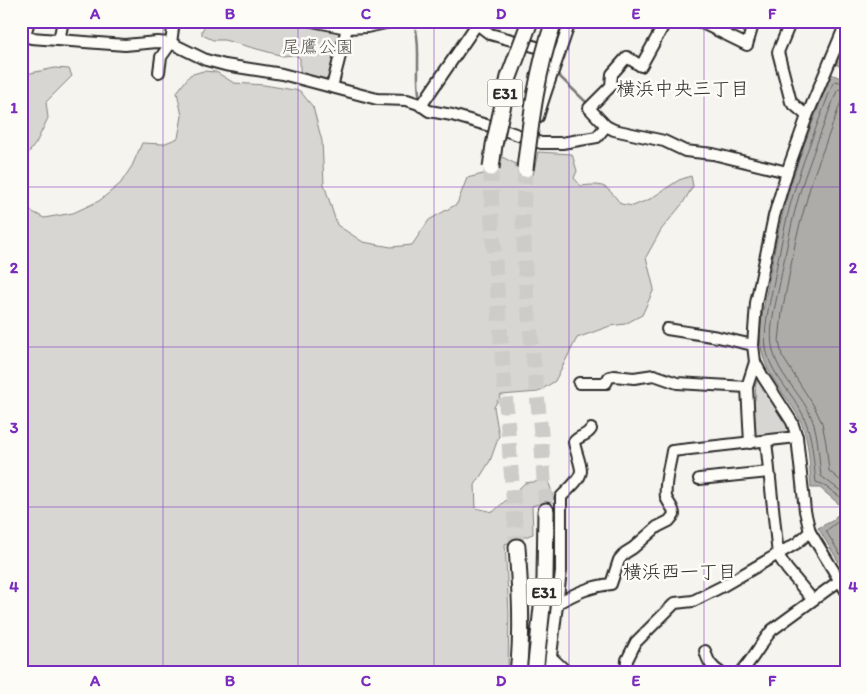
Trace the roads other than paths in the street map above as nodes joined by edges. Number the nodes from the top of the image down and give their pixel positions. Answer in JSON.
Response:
{"nodes":[{"id":1,"x":30,"y":21,"type":"edge"},
{"id":2,"x":64,"y":21,"type":"edge"},
{"id":3,"x":174,"y":21,"type":"edge"},
{"id":4,"x":312,"y":21,"type":"edge"},
{"id":5,"x":395,"y":21,"type":"edge"},
{"id":6,"x":525,"y":21,"type":"edge"},
{"id":7,"x":530,"y":21,"type":"edge"},
{"id":8,"x":554,"y":21,"type":"edge"},
{"id":9,"x":564,"y":21,"type":"edge"},
{"id":10,"x":570,"y":21,"type":"edge"},
{"id":11,"x":666,"y":21,"type":"edge"},
{"id":12,"x":698,"y":21,"type":"edge"},
{"id":13,"x":754,"y":21,"type":"edge"},
{"id":14,"x":791,"y":21,"type":"edge"},
{"id":15,"x":477,"y":23,"type":"edge"},
{"id":16,"x":846,"y":23,"type":"edge"},
{"id":17,"x":347,"y":28,"type":"junction"},
{"id":18,"x":59,"y":40,"type":"junction"},
{"id":19,"x":172,"y":43,"type":"junction"},
{"id":20,"x":560,"y":53,"type":"junction"},
{"id":21,"x":159,"y":72,"type":"dead end"},
{"id":22,"x":509,"y":77,"type":"junction"},
{"id":23,"x":332,"y":87,"type":"junction"},
{"id":24,"x":421,"y":106,"type":"junction"},
{"id":25,"x":807,"y":116,"type":"junction"},
{"id":26,"x":606,"y":126,"type":"junction"},
{"id":27,"x":530,"y":133,"type":"junction"},
{"id":28,"x":491,"y":168,"type":"tunnel mouth"},
{"id":29,"x":525,"y":169,"type":"tunnel mouth"},
{"id":30,"x":787,"y":172,"type":"junction"},
{"id":31,"x":667,"y":329,"type":"dead end"},
{"id":32,"x":753,"y":345,"type":"junction"},
{"id":33,"x":755,"y":362,"type":"junction"},
{"id":34,"x":579,"y":383,"type":"dead end"},
{"id":35,"x":747,"y":387,"type":"junction"},
{"id":36,"x":590,"y":429,"type":"dead end"},
{"id":37,"x":797,"y":436,"type":"junction"},
{"id":38,"x":766,"y":441,"type":"junction"},
{"id":39,"x":750,"y":443,"type":"junction"},
{"id":40,"x":769,"y":472,"type":"junction"},
{"id":41,"x":699,"y":479,"type":"dead end"},
{"id":42,"x":546,"y":511,"type":"tunnel mouth"},
{"id":43,"x":810,"y":532,"type":"junction"},
{"id":44,"x":517,"y":547,"type":"tunnel mouth"},
{"id":45,"x":778,"y":555,"type":"junction"},
{"id":46,"x":839,"y":581,"type":"junction"},
{"id":47,"x":846,"y":591,"type":"edge"},
{"id":48,"x":812,"y":600,"type":"junction"},
{"id":49,"x":558,"y":603,"type":"junction"},
{"id":50,"x":705,"y":650,"type":"dead end"},
{"id":51,"x":540,"y":666,"type":"edge"},
{"id":52,"x":518,"y":673,"type":"edge"},
{"id":53,"x":549,"y":673,"type":"edge"},
{"id":54,"x":568,"y":673,"type":"edge"},
{"id":55,"x":626,"y":673,"type":"edge"},
{"id":56,"x":720,"y":673,"type":"edge"},
{"id":57,"x":740,"y":673,"type":"edge"}],
"edges":[{"from":1,"to":18,"type":"street"},
{"from":2,"to":18,"type":"street"},
{"from":3,"to":19,"type":"street"},
{"from":4,"to":17,"type":"street"},
{"from":5,"to":17,"type":"street"},
{"from":6,"to":22,"type":"highway","bridge":true},
{"from":7,"to":22,"type":"highway","number":"E31","bridge":true},
{"from":8,"to":27,"type":"highway","number":"E31","bridge":true},
{"from":9,"to":27,"type":"highway","bridge":true},
{"from":10,"to":20,"type":"street"},
{"from":11,"to":26,"type":"street"},
{"from":12,"to":13,"type":"street"},
{"from":14,"to":25,"type":"street"},
{"from":15,"to":20,"type":"street"},
{"from":15,"to":24,"type":"street"},
{"from":16,"to":25,"type":"street"},
{"from":17,"to":23,"type":"street"},
{"from":18,"to":19,"type":"street"},
{"from":19,"to":21,"type":"street"},
{"from":19,"to":23,"type":"street"},
{"from":20,"to":27,"type":"street"},
{"from":22,"to":28,"type":"highway","number":"E31","bridge":true},
{"from":23,"to":24,"type":"street"},
{"from":24,"to":27,"type":"street"},
{"from":25,"to":30,"type":"street"},
{"from":26,"to":27,"type":"street"},
{"from":26,"to":30,"type":"street"},
{"from":27,"to":29,"type":"highway","number":"E31","bridge":true},
{"from":30,"to":32,"type":"street"},
{"from":31,"to":32,"type":"street"},
{"from":32,"to":33,"type":"street"},
{"from":33,"to":35,"type":"street"},
{"from":33,"to":37,"type":"street"},
{"from":34,"to":35,"type":"street"},
{"from":35,"to":39,"type":"street"},
{"from":36,"to":49,"type":"street"},
{"from":37,"to":38,"type":"street"},
{"from":37,"to":43,"type":"street"},
{"from":38,"to":39,"type":"street"},
{"from":38,"to":40,"type":"street"},
{"from":39,"to":49,"type":"street"},
{"from":40,"to":41,"type":"street"},
{"from":40,"to":45,"type":"street"},
{"from":42,"to":51,"type":"highway","number":"E31"},
{"from":43,"to":45,"type":"street"},
{"from":43,"to":46,"type":"street"},
{"from":44,"to":52,"type":"highway","number":"E31"},
{"from":45,"to":48,"type":"street"},
{"from":45,"to":55,"type":"street"},
{"from":46,"to":47,"type":"street"},
{"from":46,"to":48,"type":"street"},
{"from":48,"to":57,"type":"street"},
{"from":49,"to":51,"type":"street"},
{"from":50,"to":56,"type":"street"},
{"from":51,"to":53,"type":"street"},
{"from":51,"to":54,"type":"street"}]}
